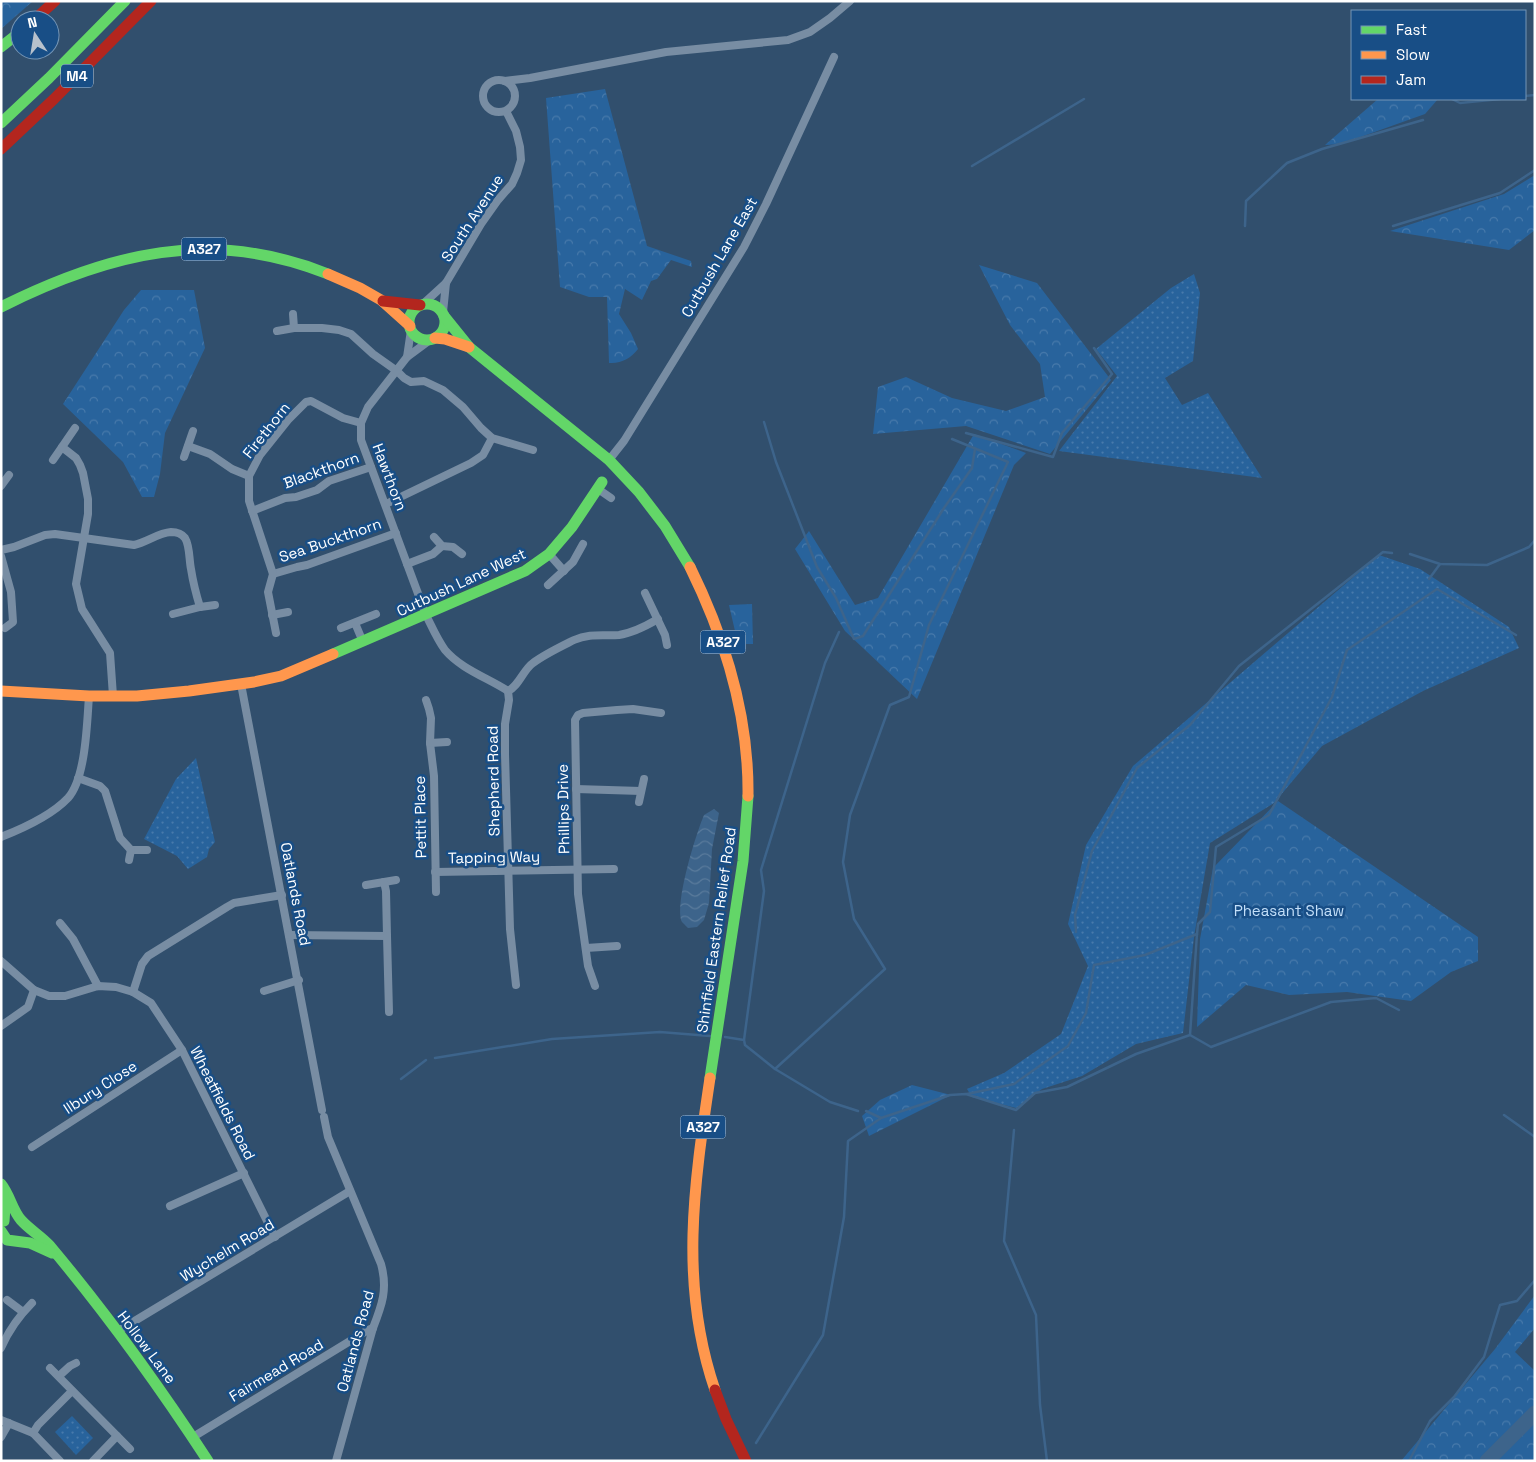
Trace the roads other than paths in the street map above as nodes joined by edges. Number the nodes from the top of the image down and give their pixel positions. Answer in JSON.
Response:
{"nodes":[{"id":1,"x":55,"y":1,"type":"edge"},
{"id":2,"x":125,"y":1,"type":"edge"},
{"id":3,"x":152,"y":1,"type":"edge"},
{"id":4,"x":850,"y":1,"type":"edge"},
{"id":5,"x":45,"y":10,"type":"edge"},
{"id":6,"x":834,"y":58,"type":"dead end"},
{"id":7,"x":530,"y":78,"type":"junction"},
{"id":8,"x":506,"y":81,"type":"junction"},
{"id":9,"x":516,"y":93,"type":"junction"},
{"id":10,"x":506,"y":111,"type":"junction"},
{"id":11,"x":1,"y":123,"type":"edge"},
{"id":12,"x":1,"y":149,"type":"edge"},
{"id":13,"x":446,"y":283,"type":"junction"},
{"id":14,"x":383,"y":301,"type":"junction"},
{"id":15,"x":421,"y":305,"type":"junction"},
{"id":16,"x":1,"y":307,"type":"edge"},
{"id":17,"x":293,"y":314,"type":"dead end"},
{"id":18,"x":444,"y":314,"type":"junction"},
{"id":19,"x":294,"y":328,"type":"junction"},
{"id":20,"x":410,"y":328,"type":"junction"},
{"id":21,"x":277,"y":331,"type":"dead end"},
{"id":22,"x":432,"y":339,"type":"junction"},
{"id":23,"x":469,"y":347,"type":"junction"},
{"id":24,"x":407,"y":358,"type":"junction"},
{"id":25,"x":397,"y":371,"type":"junction"},
{"id":26,"x":361,"y":423,"type":"junction"},
{"id":27,"x":75,"y":428,"type":"dead end"},
{"id":28,"x":192,"y":431,"type":"dead end"},
{"id":29,"x":492,"y":438,"type":"junction"},
{"id":30,"x":188,"y":446,"type":"junction"},
{"id":31,"x":62,"y":447,"type":"junction"},
{"id":32,"x":533,"y":450,"type":"dead end"},
{"id":33,"x":184,"y":458,"type":"dead end"},
{"id":34,"x":53,"y":460,"type":"dead end"},
{"id":35,"x":609,"y":460,"type":"junction"},
{"id":36,"x":371,"y":467,"type":"junction"},
{"id":37,"x":8,"y":475,"type":"dead end"},
{"id":38,"x":248,"y":476,"type":"junction"},
{"id":39,"x":1,"y":486,"type":"edge"},
{"id":40,"x":600,"y":486,"type":"joint"},
{"id":41,"x":611,"y":498,"type":"dead end"},
{"id":42,"x":386,"y":504,"type":"junction"},
{"id":43,"x":252,"y":511,"type":"junction"},
{"id":44,"x":396,"y":533,"type":"junction"},
{"id":45,"x":84,"y":537,"type":"junction"},
{"id":46,"x":434,"y":537,"type":"dead end"},
{"id":47,"x":583,"y":544,"type":"dead end"},
{"id":48,"x":442,"y":546,"type":"junction"},
{"id":49,"x":1,"y":550,"type":"edge"},
{"id":50,"x":462,"y":554,"type":"dead end"},
{"id":51,"x":549,"y":554,"type":"junction"},
{"id":52,"x":1,"y":556,"type":"edge"},
{"id":53,"x":407,"y":564,"type":"junction"},
{"id":54,"x":564,"y":571,"type":"junction"},
{"id":55,"x":273,"y":574,"type":"junction"},
{"id":56,"x":548,"y":585,"type":"dead end"},
{"id":57,"x":645,"y":593,"type":"dead end"},
{"id":58,"x":215,"y":604,"type":"dead end"},
{"id":59,"x":200,"y":607,"type":"junction"},
{"id":60,"x":288,"y":612,"type":"dead end"},
{"id":61,"x":173,"y":614,"type":"dead end"},
{"id":62,"x":376,"y":614,"type":"dead end"},
{"id":63,"x":272,"y":615,"type":"junction"},
{"id":64,"x":426,"y":615,"type":"junction"},
{"id":65,"x":658,"y":619,"type":"junction"},
{"id":66,"x":14,"y":622,"type":"junction"},
{"id":67,"x":355,"y":623,"type":"junction"},
{"id":68,"x":22,"y":625,"type":"dead end"},
{"id":69,"x":5,"y":628,"type":"dead end"},
{"id":70,"x":341,"y":628,"type":"dead end"},
{"id":71,"x":276,"y":633,"type":"dead end"},
{"id":72,"x":363,"y":642,"type":"junction"},
{"id":73,"x":668,"y":645,"type":"dead end"},
{"id":74,"x":241,"y":684,"type":"junction"},
{"id":75,"x":1,"y":691,"type":"edge"},
{"id":76,"x":508,"y":691,"type":"junction"},
{"id":77,"x":89,"y":696,"type":"junction"},
{"id":78,"x":113,"y":696,"type":"junction"},
{"id":79,"x":426,"y":700,"type":"dead end"},
{"id":80,"x":661,"y":713,"type":"dead end"},
{"id":81,"x":447,"y":742,"type":"dead end"},
{"id":82,"x":430,"y":743,"type":"junction"},
{"id":83,"x":78,"y":778,"type":"junction"},
{"id":84,"x":644,"y":779,"type":"dead end"},
{"id":85,"x":576,"y":789,"type":"junction"},
{"id":86,"x":641,"y":791,"type":"junction"},
{"id":87,"x":639,"y":802,"type":"dead end"},
{"id":88,"x":1,"y":837,"type":"edge"},
{"id":89,"x":131,"y":850,"type":"junction"},
{"id":90,"x":147,"y":850,"type":"dead end"},
{"id":91,"x":129,"y":860,"type":"dead end"},
{"id":92,"x":614,"y":869,"type":"dead end"},
{"id":93,"x":578,"y":870,"type":"junction"},
{"id":94,"x":508,"y":871,"type":"junction"},
{"id":95,"x":435,"y":872,"type":"junction"},
{"id":96,"x":396,"y":880,"type":"dead end"},
{"id":97,"x":384,"y":882,"type":"junction"},
{"id":98,"x":366,"y":886,"type":"dead end"},
{"id":99,"x":436,"y":892,"type":"dead end"},
{"id":100,"x":282,"y":895,"type":"junction"},
{"id":101,"x":60,"y":923,"type":"dead end"},
{"id":102,"x":289,"y":935,"type":"junction"},
{"id":103,"x":387,"y":936,"type":"junction"},
{"id":104,"x":617,"y":946,"type":"dead end"},
{"id":105,"x":586,"y":948,"type":"junction"},
{"id":106,"x":1,"y":961,"type":"edge"},
{"id":107,"x":299,"y":980,"type":"junction"},
{"id":108,"x":516,"y":985,"type":"dead end"},
{"id":109,"x":98,"y":986,"type":"junction"},
{"id":110,"x":595,"y":986,"type":"dead end"},
{"id":111,"x":34,"y":990,"type":"junction"},
{"id":112,"x":264,"y":990,"type":"dead end"},
{"id":113,"x":133,"y":992,"type":"junction"},
{"id":114,"x":389,"y":1012,"type":"dead end"},
{"id":115,"x":1,"y":1026,"type":"edge"},
{"id":116,"x":182,"y":1050,"type":"junction"},
{"id":117,"x":32,"y":1147,"type":"dead end"},
{"id":118,"x":244,"y":1173,"type":"junction"},
{"id":119,"x":350,"y":1191,"type":"junction"},
{"id":120,"x":170,"y":1206,"type":"dead end"},
{"id":121,"x":22,"y":1221,"type":"junction"},
{"id":122,"x":2,"y":1226,"type":"edge"},
{"id":123,"x":275,"y":1237,"type":"junction"},
{"id":124,"x":10,"y":1242,"type":"edge"},
{"id":125,"x":56,"y":1255,"type":"junction"},
{"id":126,"x":7,"y":1300,"type":"dead end"},
{"id":127,"x":32,"y":1303,"type":"dead end"},
{"id":128,"x":23,"y":1312,"type":"junction"},
{"id":129,"x":373,"y":1328,"type":"junction"},
{"id":130,"x":118,"y":1330,"type":"junction"},
{"id":131,"x":1,"y":1348,"type":"edge"},
{"id":132,"x":76,"y":1363,"type":"dead end"},
{"id":133,"x":50,"y":1368,"type":"dead end"},
{"id":134,"x":59,"y":1376,"type":"junction"},
{"id":135,"x":72,"y":1391,"type":"junction"},
{"id":136,"x":5,"y":1422,"type":"edge"},
{"id":137,"x":33,"y":1433,"type":"junction"},
{"id":138,"x":117,"y":1436,"type":"junction"},
{"id":139,"x":1,"y":1437,"type":"edge"},
{"id":140,"x":193,"y":1437,"type":"junction"},
{"id":141,"x":130,"y":1449,"type":"dead end"},
{"id":142,"x":60,"y":1461,"type":"edge"},
{"id":143,"x":93,"y":1461,"type":"edge"},
{"id":144,"x":208,"y":1461,"type":"edge"},
{"id":145,"x":336,"y":1461,"type":"edge"},
{"id":146,"x":746,"y":1461,"type":"edge"}],
"edges":[{"from":1,"to":5,"type":"main road"},
{"from":2,"to":11,"type":"main road","number":"M4"},
{"from":3,"to":12,"type":"main road","number":"M4"},
{"from":4,"to":7,"type":"street"},
{"from":6,"to":35,"type":"street","name":"Cutbush Lane East"},
{"from":7,"to":8,"type":"street"},
{"from":7,"to":9,"type":"street"},
{"from":8,"to":9,"type":"street"},
{"from":8,"to":10,"type":"street"},
{"from":9,"to":10,"type":"street"},
{"from":10,"to":13,"type":"street","name":"South Avenue"},
{"from":13,"to":15,"type":"street","name":"South Avenue"},
{"from":13,"to":18,"type":"street","name":"South Avenue"},
{"from":14,"to":15,"type":"main road","number":"A327"},
{"from":14,"to":16,"type":"main road","number":"A327"},
{"from":14,"to":20,"type":"main road","number":"A327"},
{"from":15,"to":18,"type":"main road"},
{"from":15,"to":20,"type":"main road"},
{"from":17,"to":19,"type":"street"},
{"from":18,"to":22,"type":"main road"},
{"from":18,"to":23,"type":"main road","name":"Shinfield Eastern Relief Road","number":"A327"},
{"from":19,"to":21,"type":"street"},
{"from":19,"to":25,"type":"street"},
{"from":20,"to":22,"type":"main road"},
{"from":20,"to":24,"type":"street"},
{"from":22,"to":23,"type":"main road","name":"Shinfield Eastern Relief Road","number":"A327"},
{"from":22,"to":24,"type":"street"},
{"from":23,"to":35,"type":"main road","name":"Shinfield Eastern Relief Road","number":"A327"},
{"from":24,"to":25,"type":"street"},
{"from":25,"to":26,"type":"street"},
{"from":25,"to":29,"type":"street"},
{"from":26,"to":36,"type":"street","name":"Hawthorn"},
{"from":26,"to":38,"type":"street","name":"Firethorn"},
{"from":27,"to":31,"type":"street"},
{"from":28,"to":30,"type":"street"},
{"from":29,"to":32,"type":"street"},
{"from":29,"to":42,"type":"street"},
{"from":30,"to":33,"type":"street"},
{"from":30,"to":38,"type":"street","name":"Firethorn"},
{"from":31,"to":34,"type":"street"},
{"from":31,"to":45,"type":"street"},
{"from":35,"to":146,"type":"main road","name":"Shinfield Eastern Relief Road","number":"A327"},
{"from":36,"to":42,"type":"street","name":"Hawthorn"},
{"from":36,"to":43,"type":"street","name":"Blackthorn"},
{"from":37,"to":39,"type":"street"},
{"from":38,"to":43,"type":"street","name":"Firethorn"},
{"from":40,"to":41,"type":"street","name":"Cutbush Lane West"},
{"from":40,"to":51,"type":"main road","name":"Cutbush Lane West"},
{"from":42,"to":44,"type":"street","name":"Hawthorn"},
{"from":43,"to":55,"type":"street","name":"Firethorn"},
{"from":44,"to":53,"type":"street","name":"Hawthorn"},
{"from":44,"to":55,"type":"street","name":"Sea Buckthorn"},
{"from":45,"to":49,"type":"street"},
{"from":45,"to":59,"type":"street"},
{"from":45,"to":78,"type":"street"},
{"from":46,"to":48,"type":"street"},
{"from":47,"to":54,"type":"street"},
{"from":48,"to":50,"type":"street"},
{"from":48,"to":53,"type":"street"},
{"from":51,"to":54,"type":"street"},
{"from":51,"to":64,"type":"main road","name":"Cutbush Lane West"},
{"from":52,"to":66,"type":"street"},
{"from":53,"to":64,"type":"street","name":"Hawthorn"},
{"from":54,"to":56,"type":"street"},
{"from":55,"to":63,"type":"street","name":"Firethorn"},
{"from":57,"to":65,"type":"street"},
{"from":58,"to":59,"type":"street"},
{"from":59,"to":61,"type":"street"},
{"from":60,"to":63,"type":"street"},
{"from":62,"to":67,"type":"street","name":"Cutbush Lane West"},
{"from":63,"to":71,"type":"street","name":"Firethorn"},
{"from":64,"to":72,"type":"main road","name":"Cutbush Lane West"},
{"from":64,"to":76,"type":"street"},
{"from":65,"to":73,"type":"street"},
{"from":65,"to":76,"type":"street"},
{"from":66,"to":68,"type":"street"},
{"from":66,"to":69,"type":"street"},
{"from":67,"to":70,"type":"street","name":"Cutbush Lane West"},
{"from":67,"to":72,"type":"street"},
{"from":72,"to":74,"type":"main road","name":"Cutbush Lane West"},
{"from":74,"to":78,"type":"main road","name":"Cutbush Lane West"},
{"from":74,"to":100,"type":"street","name":"Oatlands Road"},
{"from":75,"to":77,"type":"main road","name":"Cutbush Lane West"},
{"from":76,"to":94,"type":"street","name":"Shepherd Road"},
{"from":77,"to":78,"type":"main road","name":"Cutbush Lane West"},
{"from":77,"to":83,"type":"street"},
{"from":79,"to":82,"type":"street","name":"Pettit Place"},
{"from":80,"to":85,"type":"street","name":"Phillips Drive"},
{"from":81,"to":82,"type":"street"},
{"from":82,"to":95,"type":"street","name":"Pettit Place"},
{"from":83,"to":88,"type":"street"},
{"from":83,"to":89,"type":"street"},
{"from":84,"to":86,"type":"street"},
{"from":85,"to":86,"type":"street"},
{"from":85,"to":93,"type":"street","name":"Phillips Drive"},
{"from":86,"to":87,"type":"street"},
{"from":89,"to":90,"type":"street"},
{"from":89,"to":91,"type":"street"},
{"from":92,"to":93,"type":"street","name":"Tapping Way"},
{"from":93,"to":94,"type":"street","name":"Tapping Way"},
{"from":93,"to":105,"type":"street","name":"Phillips Drive"},
{"from":94,"to":95,"type":"street","name":"Tapping Way"},
{"from":94,"to":108,"type":"street","name":"Shepherd Road"},
{"from":95,"to":99,"type":"street","name":"Pettit Place"},
{"from":96,"to":97,"type":"street"},
{"from":97,"to":98,"type":"street"},
{"from":97,"to":103,"type":"street"},
{"from":100,"to":102,"type":"street","name":"Oatlands Road"},
{"from":100,"to":113,"type":"street"},
{"from":101,"to":109,"type":"street"},
{"from":102,"to":103,"type":"street"},
{"from":102,"to":107,"type":"street","name":"Oatlands Road"},
{"from":103,"to":114,"type":"street"},
{"from":104,"to":105,"type":"street"},
{"from":105,"to":110,"type":"street","name":"Phillips Drive"},
{"from":106,"to":111,"type":"street"},
{"from":107,"to":112,"type":"street"},
{"from":107,"to":119,"type":"street","name":"Oatlands Road"},
{"from":109,"to":111,"type":"street"},
{"from":109,"to":113,"type":"street"},
{"from":111,"to":115,"type":"street"},
{"from":113,"to":116,"type":"street","name":"Wheatfields Road"},
{"from":116,"to":117,"type":"street","name":"Ilbury Close"},
{"from":116,"to":118,"type":"street","name":"Wheatfields Road"},
{"from":118,"to":120,"type":"street"},
{"from":118,"to":123,"type":"street","name":"Wheatfields Road"},
{"from":119,"to":123,"type":"street","name":"Wychelm Road"},
{"from":119,"to":129,"type":"street","name":"Oatlands Road"},
{"from":121,"to":122,"type":"main road"},
{"from":121,"to":122,"type":"main road","name":"Hollow Lane"},
{"from":121,"to":124,"type":"main road"},
{"from":121,"to":125,"type":"main road","name":"Hollow Lane"},
{"from":122,"to":124,"type":"main road"},
{"from":123,"to":130,"type":"street","name":"Wychelm Road"},
{"from":124,"to":125,"type":"main road","name":"Hollow Lane"},
{"from":125,"to":130,"type":"main road","name":"Hollow Lane"},
{"from":126,"to":128,"type":"street"},
{"from":127,"to":128,"type":"street"},
{"from":128,"to":131,"type":"street"},
{"from":129,"to":140,"type":"street","name":"Fairmead Road"},
{"from":129,"to":145,"type":"street","name":"Oatlands Road"},
{"from":130,"to":140,"type":"main road","name":"Hollow Lane"},
{"from":132,"to":134,"type":"street"},
{"from":133,"to":134,"type":"street"},
{"from":134,"to":135,"type":"street"},
{"from":135,"to":137,"type":"street"},
{"from":135,"to":138,"type":"street"},
{"from":136,"to":137,"type":"street"},
{"from":136,"to":139,"type":"street"},
{"from":137,"to":142,"type":"street"},
{"from":138,"to":141,"type":"street"},
{"from":138,"to":143,"type":"street"},
{"from":140,"to":144,"type":"main road","name":"Hollow Lane"}]}
